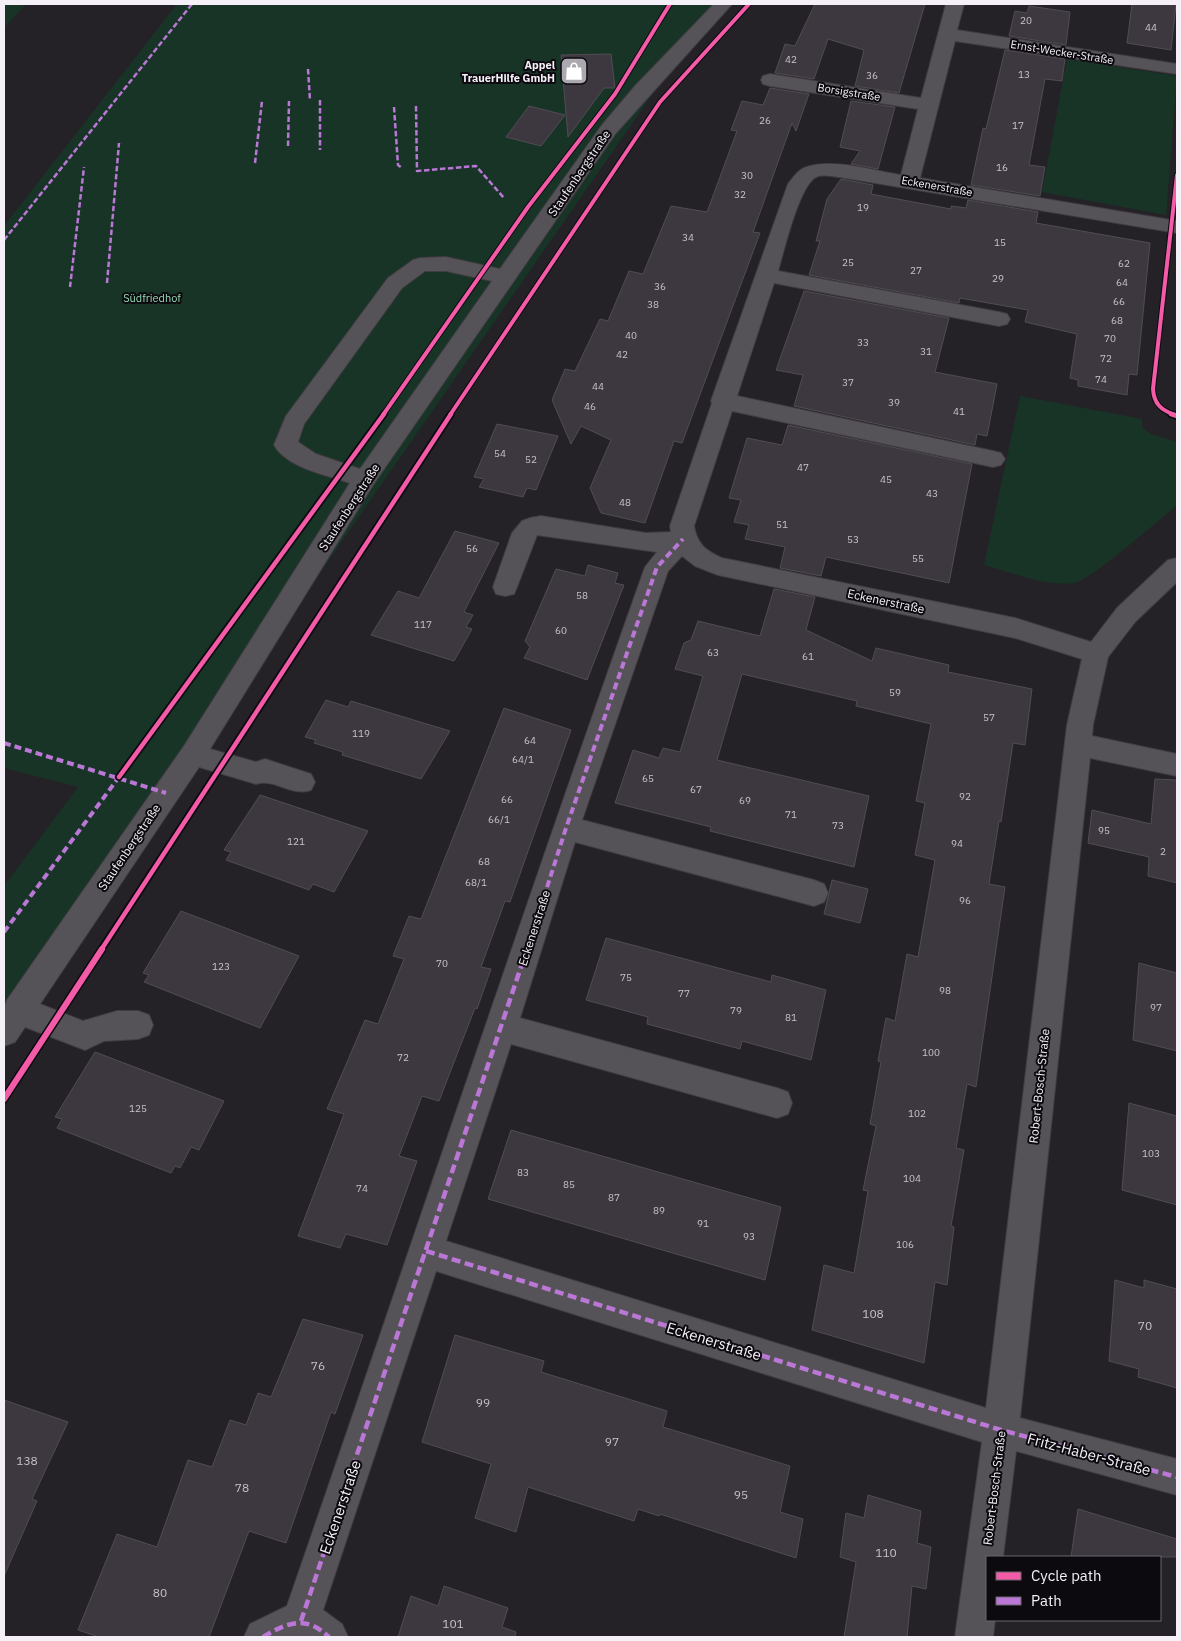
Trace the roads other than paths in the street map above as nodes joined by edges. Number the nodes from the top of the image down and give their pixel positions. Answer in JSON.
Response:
{"nodes":[{"id":1,"x":723,"y":4,"type":"edge"},
{"id":2,"x":955,"y":4,"type":"edge"},
{"id":3,"x":947,"y":34,"type":"junction"},
{"id":4,"x":1177,"y":69,"type":"edge"},
{"id":5,"x":770,"y":80,"type":"dead end"},
{"id":6,"x":929,"y":105,"type":"junction"},
{"id":7,"x":909,"y":182,"type":"junction"},
{"id":8,"x":1177,"y":227,"type":"edge"},
{"id":9,"x":765,"y":275,"type":"junction"},
{"id":10,"x":505,"y":277,"type":"junction"},
{"id":11,"x":999,"y":318,"type":"dead end"},
{"id":12,"x":722,"y":401,"type":"junction"},
{"id":13,"x":993,"y":459,"type":"dead end"},
{"id":14,"x":365,"y":479,"type":"junction"},
{"id":15,"x":683,"y":539,"type":"junction"},
{"id":16,"x":1177,"y":567,"type":"edge"},
{"id":17,"x":505,"y":587,"type":"dead end"},
{"id":18,"x":1096,"y":654,"type":"junction"},
{"id":19,"x":1078,"y":744,"type":"junction"},
{"id":20,"x":193,"y":754,"type":"junction"},
{"id":21,"x":1177,"y":765,"type":"edge"},
{"id":22,"x":301,"y":782,"type":"dead end"},
{"id":23,"x":566,"y":828,"type":"junction"},
{"id":24,"x":814,"y":894,"type":"dead end"},
{"id":25,"x":11,"y":1021,"type":"edge"},
{"id":26,"x":138,"y":1025,"type":"dead end"},
{"id":27,"x":502,"y":1027,"type":"junction"},
{"id":28,"x":777,"y":1103,"type":"dead end"},
{"id":29,"x":426,"y":1251,"type":"junction"},
{"id":30,"x":1002,"y":1430,"type":"junction"},
{"id":31,"x":1177,"y":1477,"type":"edge"},
{"id":32,"x":315,"y":1629,"type":"edge"},
{"id":33,"x":263,"y":1637,"type":"edge"},
{"id":34,"x":974,"y":1637,"type":"edge"}],
"edges":[{"from":1,"to":10,"type":"street","name":"Staufenbergstraße"},
{"from":2,"to":3,"type":"street"},
{"from":3,"to":4,"type":"street","name":"Ernst-Wecker-Straße"},
{"from":3,"to":6,"type":"street"},
{"from":5,"to":6,"type":"street","name":"Borsigstraße"},
{"from":6,"to":7,"type":"street"},
{"from":7,"to":8,"type":"street","name":"Eckenerstraße"},
{"from":7,"to":9,"type":"street","name":"Eckenerstraße"},
{"from":9,"to":11,"type":"street"},
{"from":9,"to":12,"type":"street","name":"Eckenerstraße"},
{"from":10,"to":14,"type":"street","name":"Staufenbergstraße"},
{"from":10,"to":14,"type":"street"},
{"from":12,"to":13,"type":"street"},
{"from":12,"to":15,"type":"street","name":"Eckenerstraße"},
{"from":14,"to":20,"type":"street","name":"Staufenbergstraße"},
{"from":15,"to":17,"type":"street"},
{"from":15,"to":18,"type":"street","name":"Eckenerstraße"},
{"from":15,"to":23,"type":"street","name":"Eckenerstraße"},
{"from":16,"to":18,"type":"street","name":"Robert-Bosch-Straße"},
{"from":18,"to":19,"type":"street","name":"Robert-Bosch-Straße"},
{"from":19,"to":21,"type":"street"},
{"from":19,"to":30,"type":"street","name":"Robert-Bosch-Straße"},
{"from":20,"to":22,"type":"street"},
{"from":20,"to":25,"type":"street","name":"Staufenbergstraße"},
{"from":23,"to":24,"type":"street"},
{"from":23,"to":27,"type":"street","name":"Eckenerstraße"},
{"from":25,"to":26,"type":"street"},
{"from":27,"to":28,"type":"street"},
{"from":27,"to":29,"type":"street","name":"Eckenerstraße"},
{"from":29,"to":30,"type":"street","name":"Eckenerstraße"},
{"from":29,"to":32,"type":"street","name":"Eckenerstraße"},
{"from":30,"to":31,"type":"street","name":"Fritz-Haber-Straße"},
{"from":30,"to":34,"type":"street","name":"Robert-Bosch-Straße"},
{"from":32,"to":33,"type":"street","name":"Eckenerstraße"}]}
